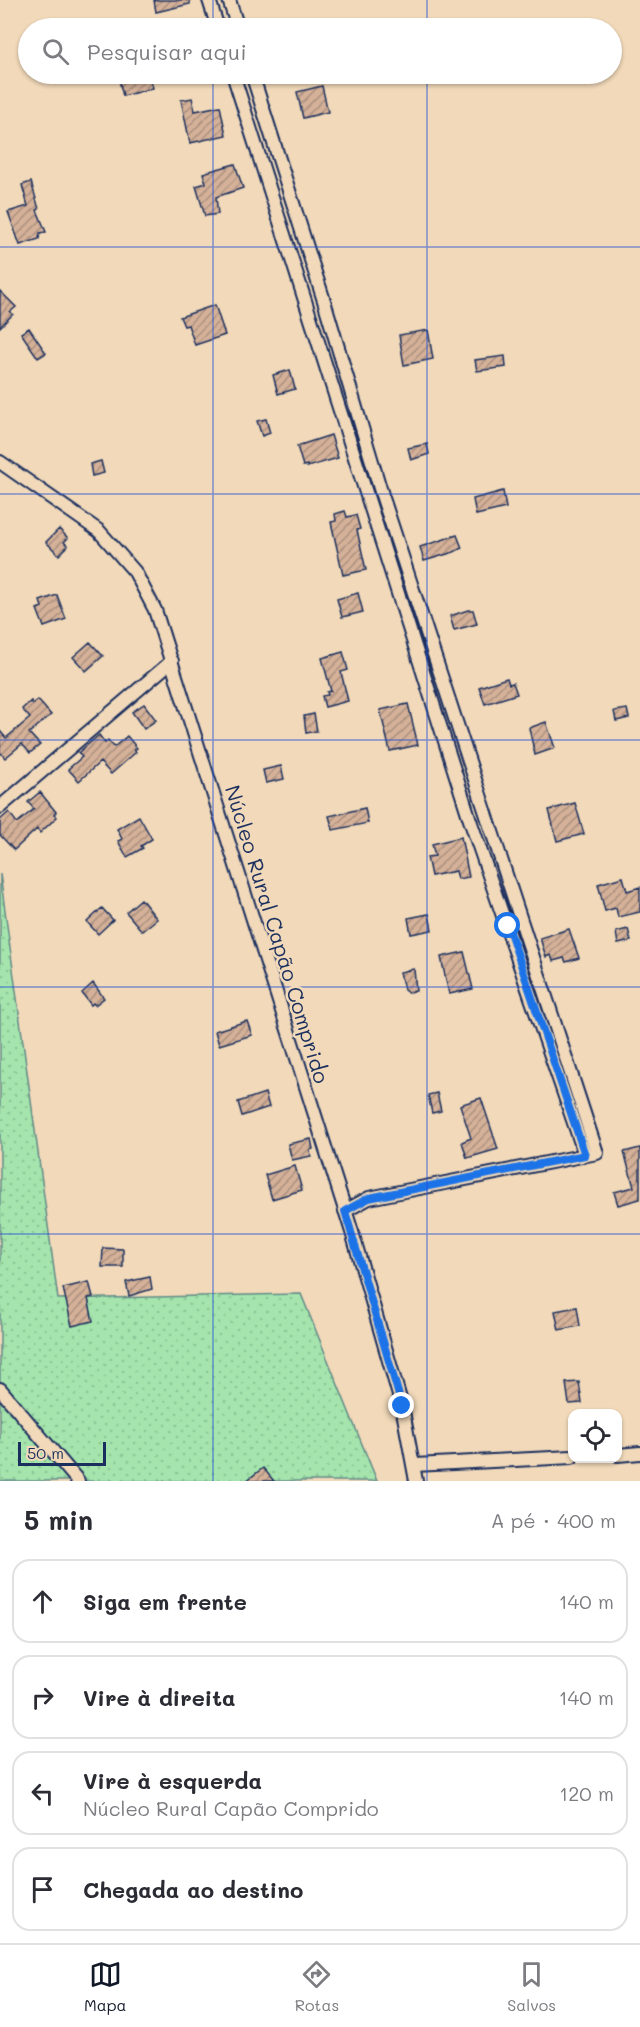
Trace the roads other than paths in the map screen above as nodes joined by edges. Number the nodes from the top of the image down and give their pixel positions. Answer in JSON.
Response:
{"nodes":[{"id":1,"x":209,"y":0,"type":"edge"},
{"id":2,"x":229,"y":0,"type":"edge"},
{"id":3,"x":215,"y":18,"type":"edge"},
{"id":4,"x":235,"y":18,"type":"edge"},
{"id":5,"x":236,"y":84,"type":"edge"},
{"id":6,"x":255,"y":84,"type":"edge"},
{"id":7,"x":266,"y":116,"type":"junction"},
{"id":8,"x":249,"y":121,"type":"junction"},
{"id":9,"x":316,"y":276,"type":"junction"},
{"id":10,"x":300,"y":281,"type":"junction"},
{"id":11,"x":0,"y":462,"type":"edge"},
{"id":12,"x":172,"y":661,"type":"junction"},
{"id":13,"x":465,"y":744,"type":"junction"},
{"id":14,"x":448,"y":750,"type":"junction"},
{"id":15,"x":0,"y":807,"type":"edge"},
{"id":16,"x":591,"y":1154,"type":"junction"},
{"id":17,"x":345,"y":1211,"type":"junction"},
{"id":18,"x":0,"y":1389,"type":"edge"},
{"id":19,"x":640,"y":1453,"type":"edge"},
{"id":20,"x":622,"y":1455,"type":"edge"},
{"id":21,"x":568,"y":1457,"type":"edge"},
{"id":22,"x":415,"y":1465,"type":"junction"},
{"id":23,"x":78,"y":1481,"type":"edge"},
{"id":24,"x":416,"y":1481,"type":"edge"}],
"edges":[{"from":1,"to":3,"type":"street"},
{"from":2,"to":4,"type":"street"},
{"from":5,"to":8,"type":"street"},
{"from":6,"to":7,"type":"street"},
{"from":7,"to":8,"type":"street"},
{"from":7,"to":9,"type":"street"},
{"from":8,"to":10,"type":"street"},
{"from":9,"to":10,"type":"street"},
{"from":9,"to":13,"type":"street"},
{"from":10,"to":14,"type":"street"},
{"from":11,"to":12,"type":"street","name":"Núcleo Rural Capão Comprido"},
{"from":12,"to":15,"type":"street"},
{"from":12,"to":17,"type":"street","name":"Núcleo Rural Capão Comprido"},
{"from":13,"to":14,"type":"street"},
{"from":13,"to":16,"type":"street"},
{"from":14,"to":16,"type":"street"},
{"from":16,"to":17,"type":"street"},
{"from":17,"to":22,"type":"street","name":"Núcleo Rural Capão Comprido"},
{"from":18,"to":23,"type":"street"},
{"from":19,"to":20,"type":"street"},
{"from":21,"to":22,"type":"street"},
{"from":22,"to":24,"type":"street","name":"Núcleo Rural Capão Comprido"}]}
